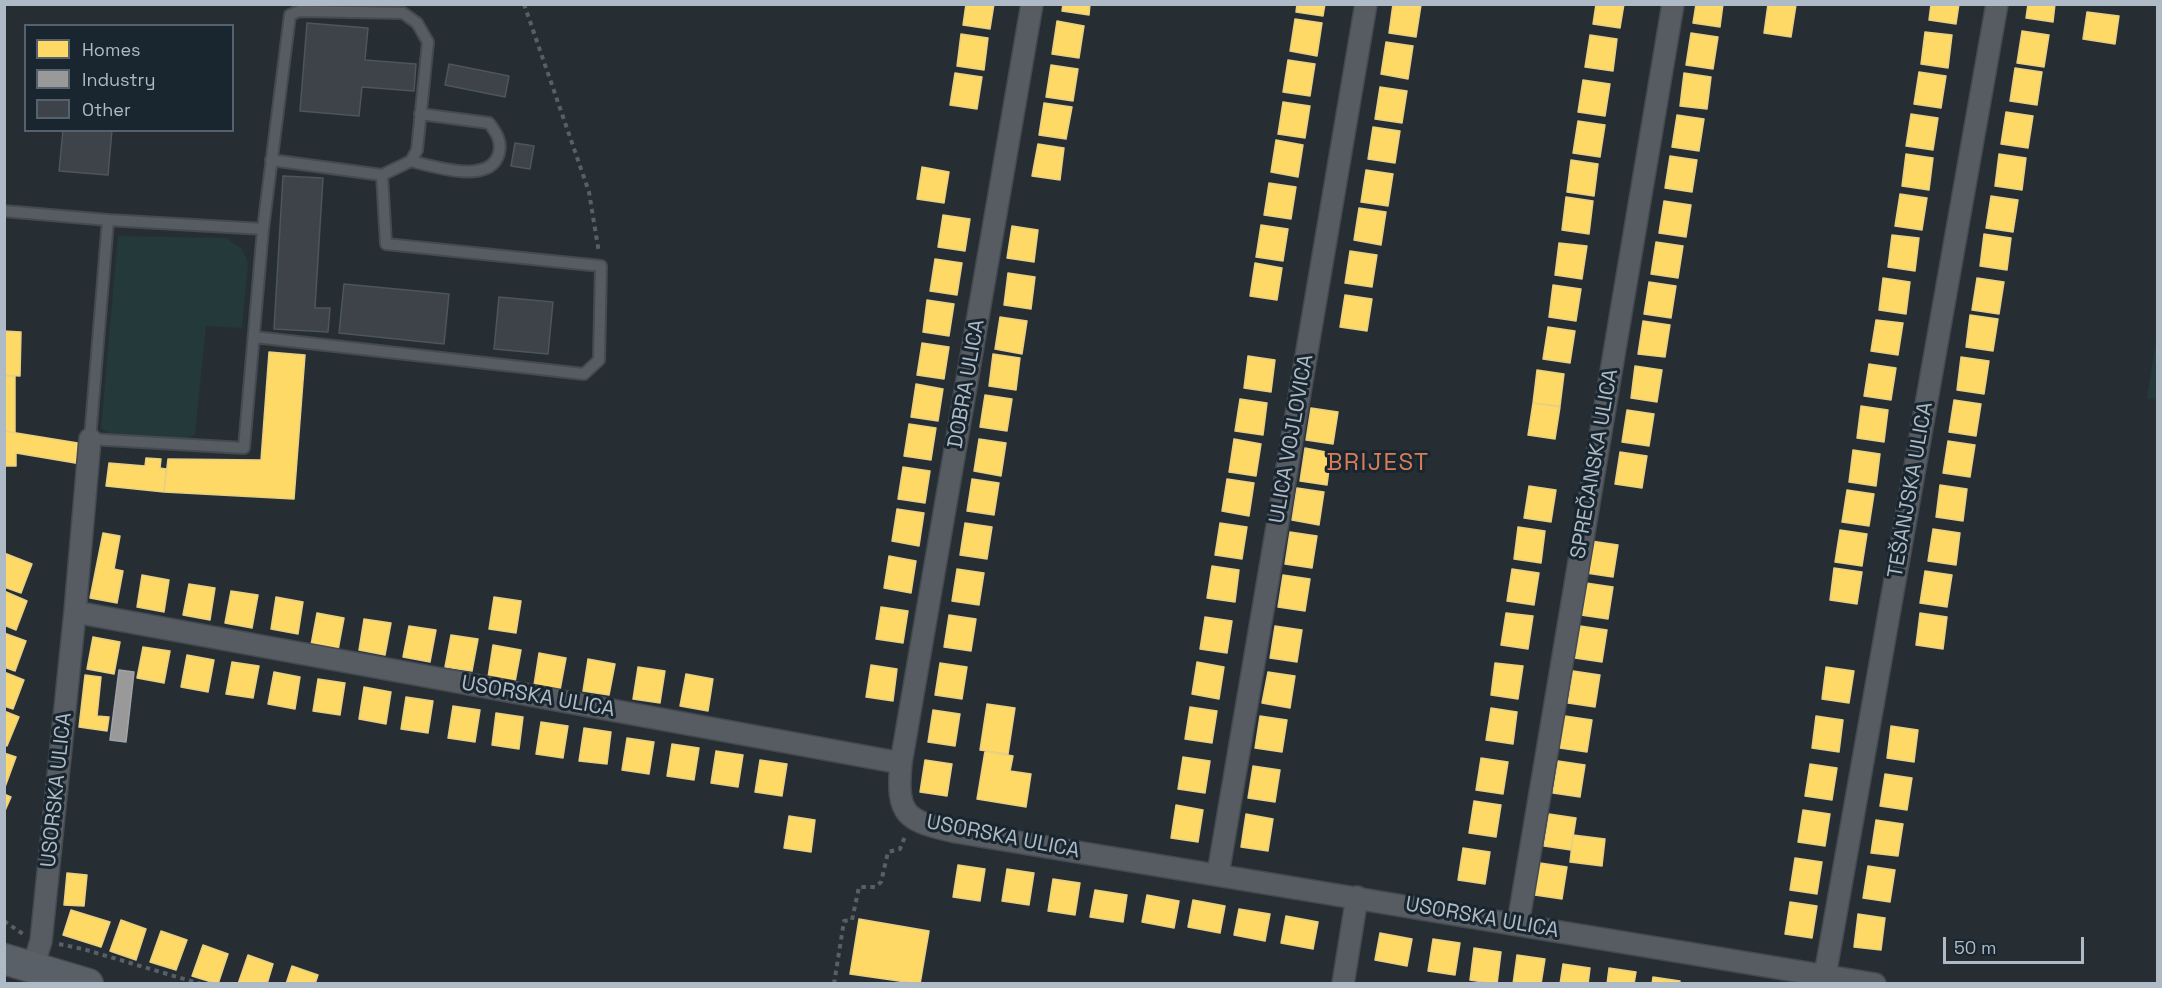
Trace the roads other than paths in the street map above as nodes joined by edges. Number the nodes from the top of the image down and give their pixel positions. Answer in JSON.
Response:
{"nodes":[{"id":1,"x":1032,"y":4,"type":"edge"},
{"id":2,"x":1366,"y":4,"type":"edge"},
{"id":3,"x":1673,"y":4,"type":"edge"},
{"id":4,"x":1997,"y":4,"type":"edge"},
{"id":5,"x":420,"y":114,"type":"junction"},
{"id":6,"x":271,"y":160,"type":"junction"},
{"id":7,"x":411,"y":161,"type":"junction"},
{"id":8,"x":382,"y":175,"type":"junction"},
{"id":9,"x":4,"y":211,"type":"edge"},
{"id":10,"x":108,"y":220,"type":"junction"},
{"id":11,"x":263,"y":229,"type":"junction"},
{"id":12,"x":254,"y":337,"type":"junction"},
{"id":13,"x":90,"y":439,"type":"junction"},
{"id":14,"x":75,"y":612,"type":"junction"},
{"id":15,"x":901,"y":764,"type":"junction"},
{"id":16,"x":1218,"y":874,"type":"junction"},
{"id":17,"x":1357,"y":897,"type":"junction"},
{"id":18,"x":1518,"y":924,"type":"junction"},
{"id":19,"x":37,"y":954,"type":"junction"},
{"id":20,"x":4,"y":958,"type":"edge"},
{"id":21,"x":1825,"y":975,"type":"junction"},
{"id":22,"x":88,"y":984,"type":"edge"},
{"id":23,"x":1343,"y":984,"type":"edge"},
{"id":24,"x":1875,"y":984,"type":"edge"}],
"edges":[{"from":1,"to":15,"type":"street","name":"DOBRA ULICA"},
{"from":2,"to":16,"type":"street","name":"ULICA VOJLOVICA"},
{"from":3,"to":18,"type":"street","name":"SPREČANSKA ULICA"},
{"from":4,"to":21,"type":"street","name":"TEŠANJSKA ULICA"},
{"from":5,"to":6,"type":"lane"},
{"from":5,"to":7,"type":"lane"},
{"from":5,"to":7,"type":"lane"},
{"from":6,"to":8,"type":"lane"},
{"from":6,"to":11,"type":"lane"},
{"from":7,"to":8,"type":"lane"},
{"from":8,"to":12,"type":"lane"},
{"from":9,"to":10,"type":"lane"},
{"from":10,"to":11,"type":"lane"},
{"from":10,"to":13,"type":"lane"},
{"from":11,"to":12,"type":"lane"},
{"from":12,"to":13,"type":"lane"},
{"from":13,"to":14,"type":"street","name":"USORSKA ULICA"},
{"from":14,"to":15,"type":"street","name":"USORSKA ULICA"},
{"from":14,"to":19,"type":"street","name":"USORSKA ULICA"},
{"from":15,"to":16,"type":"street","name":"USORSKA ULICA"},
{"from":16,"to":17,"type":"street","name":"USORSKA ULICA"},
{"from":17,"to":18,"type":"street","name":"USORSKA ULICA"},
{"from":17,"to":23,"type":"street"},
{"from":18,"to":21,"type":"street","name":"USORSKA ULICA"},
{"from":19,"to":20,"type":"main road"},
{"from":19,"to":22,"type":"main road"},
{"from":21,"to":24,"type":"street","name":"USORSKA ULICA"}]}
